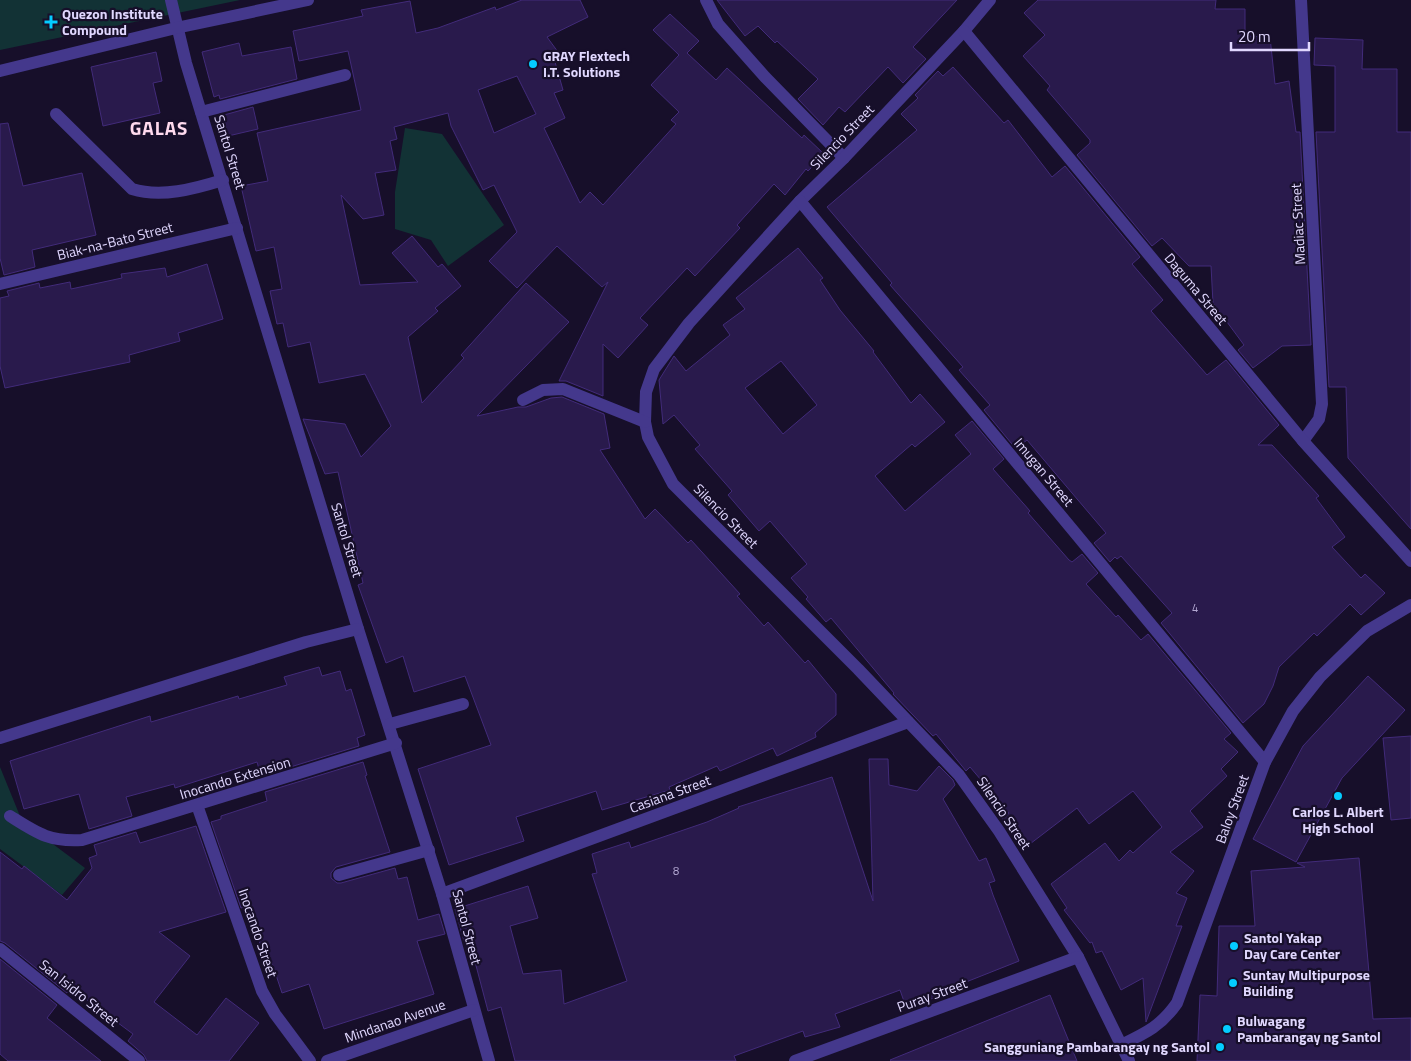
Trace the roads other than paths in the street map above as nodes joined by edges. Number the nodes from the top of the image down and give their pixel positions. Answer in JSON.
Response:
{"nodes":[{"id":1,"x":171,"y":0,"type":"edge"},
{"id":2,"x":308,"y":0,"type":"edge"},
{"id":3,"x":706,"y":0,"type":"edge"},
{"id":4,"x":990,"y":0,"type":"edge"},
{"id":5,"x":1301,"y":0,"type":"edge"},
{"id":6,"x":176,"y":28,"type":"junction"},
{"id":7,"x":964,"y":31,"type":"junction"},
{"id":8,"x":0,"y":71,"type":"edge"},
{"id":9,"x":345,"y":75,"type":"dead end"},
{"id":10,"x":201,"y":112,"type":"junction"},
{"id":11,"x":56,"y":114,"type":"dead end"},
{"id":12,"x":844,"y":158,"type":"junction"},
{"id":13,"x":223,"y":180,"type":"junction"},
{"id":14,"x":800,"y":201,"type":"junction"},
{"id":15,"x":237,"y":228,"type":"junction"},
{"id":16,"x":0,"y":284,"type":"edge"},
{"id":17,"x":523,"y":400,"type":"dead end"},
{"id":18,"x":645,"y":422,"type":"junction"},
{"id":19,"x":1303,"y":441,"type":"junction"},
{"id":20,"x":1411,"y":561,"type":"edge"},
{"id":21,"x":1411,"y":605,"type":"edge"},
{"id":22,"x":358,"y":629,"type":"junction"},
{"id":23,"x":463,"y":704,"type":"dead end"},
{"id":24,"x":908,"y":722,"type":"junction"},
{"id":25,"x":390,"y":724,"type":"junction"},
{"id":26,"x":0,"y":738,"type":"edge"},
{"id":27,"x":396,"y":743,"type":"junction"},
{"id":28,"x":1266,"y":762,"type":"junction"},
{"id":29,"x":198,"y":805,"type":"junction"},
{"id":30,"x":10,"y":816,"type":"dead end"},
{"id":31,"x":429,"y":850,"type":"junction"},
{"id":32,"x":339,"y":875,"type":"dead end"},
{"id":33,"x":442,"y":894,"type":"junction"},
{"id":34,"x":0,"y":949,"type":"edge"},
{"id":35,"x":1078,"y":957,"type":"junction"},
{"id":36,"x":474,"y":1010,"type":"junction"},
{"id":37,"x":1121,"y":1045,"type":"junction"},
{"id":38,"x":139,"y":1061,"type":"edge"},
{"id":39,"x":310,"y":1061,"type":"edge"},
{"id":40,"x":327,"y":1061,"type":"edge"},
{"id":41,"x":489,"y":1061,"type":"edge"},
{"id":42,"x":795,"y":1061,"type":"edge"},
{"id":43,"x":1129,"y":1061,"type":"edge"}],
"edges":[{"from":1,"to":6,"type":"street","name":"Santol Street"},
{"from":2,"to":6,"type":"street"},
{"from":3,"to":12,"type":"street"},
{"from":4,"to":7,"type":"street","name":"Silencio Street"},
{"from":5,"to":19,"type":"street","name":"Madiac Street"},
{"from":6,"to":8,"type":"street"},
{"from":6,"to":10,"type":"street","name":"Santol Street"},
{"from":7,"to":12,"type":"street","name":"Silencio Street"},
{"from":7,"to":19,"type":"street","name":"Daguma Street"},
{"from":9,"to":10,"type":"street"},
{"from":10,"to":13,"type":"street","name":"Santol Street"},
{"from":11,"to":13,"type":"street"},
{"from":12,"to":14,"type":"street","name":"Silencio Street"},
{"from":13,"to":15,"type":"street","name":"Santol Street"},
{"from":14,"to":18,"type":"street","name":"Silencio Street"},
{"from":14,"to":28,"type":"street","name":"Imugan Street"},
{"from":15,"to":16,"type":"street","name":"Biak-na-Bato Street"},
{"from":15,"to":22,"type":"street","name":"Santol Street"},
{"from":17,"to":18,"type":"street"},
{"from":18,"to":24,"type":"street","name":"Silencio Street"},
{"from":19,"to":20,"type":"street","name":"Daguma Street"},
{"from":21,"to":28,"type":"street","name":"Baloy Street"},
{"from":22,"to":25,"type":"street","name":"Santol Street"},
{"from":22,"to":26,"type":"street"},
{"from":23,"to":25,"type":"street"},
{"from":24,"to":33,"type":"street","name":"Casiana Street"},
{"from":24,"to":35,"type":"street","name":"Silencio Street"},
{"from":25,"to":27,"type":"street","name":"Santol Street"},
{"from":27,"to":29,"type":"street","name":"Inocando Extension"},
{"from":27,"to":31,"type":"street","name":"Santol Street"},
{"from":28,"to":37,"type":"street","name":"Baloy Street"},
{"from":29,"to":30,"type":"street","name":"Inocando Extension"},
{"from":29,"to":39,"type":"street","name":"Inocando Street"},
{"from":31,"to":32,"type":"street"},
{"from":31,"to":33,"type":"street","name":"Santol Street"},
{"from":33,"to":36,"type":"street","name":"Santol Street"},
{"from":34,"to":38,"type":"street","name":"San Isidro Street"},
{"from":35,"to":37,"type":"street","name":"Silencio Street"},
{"from":35,"to":42,"type":"street","name":"Puray Street"},
{"from":36,"to":40,"type":"street","name":"Mindanao Avenue"},
{"from":36,"to":41,"type":"street","name":"Santol Street"},
{"from":37,"to":43,"type":"street","name":"Silencio Street"}]}
